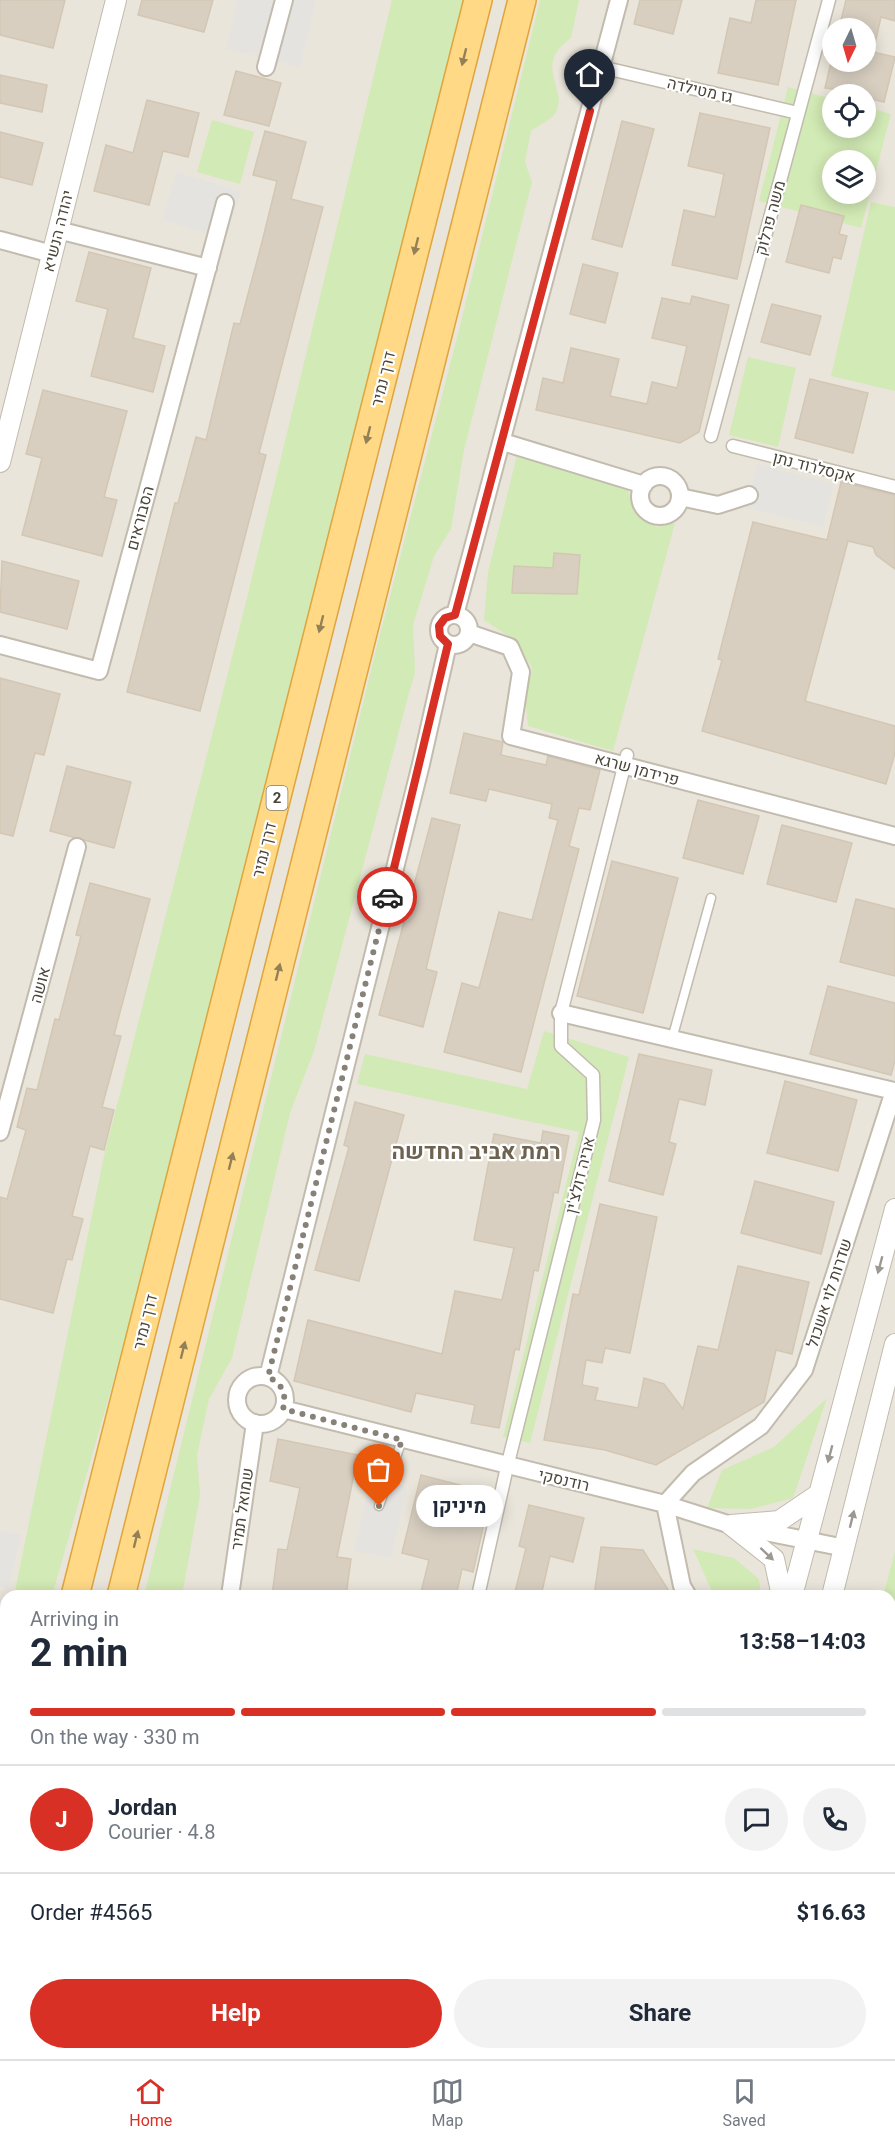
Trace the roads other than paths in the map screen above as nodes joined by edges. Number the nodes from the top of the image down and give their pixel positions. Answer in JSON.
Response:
{"nodes":[{"id":1,"x":116,"y":0,"type":"edge"},
{"id":2,"x":284,"y":0,"type":"edge"},
{"id":3,"x":478,"y":0,"type":"edge"},
{"id":4,"x":522,"y":0,"type":"edge"},
{"id":5,"x":619,"y":0,"type":"edge"},
{"id":6,"x":829,"y":0,"type":"edge"},
{"id":7,"x":266,"y":67,"type":"dead end"},
{"id":8,"x":601,"y":67,"type":"junction"},
{"id":9,"x":798,"y":113,"type":"junction"},
{"id":10,"x":225,"y":203,"type":"dead end"},
{"id":11,"x":58,"y":230,"type":"junction"},
{"id":12,"x":0,"y":240,"type":"edge"},
{"id":13,"x":52,"y":254,"type":"junction"},
{"id":14,"x":208,"y":268,"type":"junction"},
{"id":15,"x":711,"y":436,"type":"dead end"},
{"id":16,"x":503,"y":442,"type":"junction"},
{"id":17,"x":734,"y":446,"type":"dead end"},
{"id":18,"x":0,"y":462,"type":"edge"},
{"id":19,"x":644,"y":485,"type":"junction"},
{"id":20,"x":895,"y":487,"type":"edge"},
{"id":21,"x":749,"y":495,"type":"dead end"},
{"id":22,"x":680,"y":497,"type":"junction"},
{"id":23,"x":455,"y":615,"type":"junction"},
{"id":24,"x":469,"y":633,"type":"junction"},
{"id":25,"x":448,"y":644,"type":"junction"},
{"id":26,"x":0,"y":645,"type":"edge"},
{"id":27,"x":626,"y":760,"type":"junction"},
{"id":28,"x":895,"y":836,"type":"edge"},
{"id":29,"x":77,"y":847,"type":"dead end"},
{"id":30,"x":711,"y":898,"type":"dead end"},
{"id":31,"x":561,"y":1013,"type":"junction"},
{"id":32,"x":672,"y":1040,"type":"junction"},
{"id":33,"x":1,"y":1126,"type":"edge"},
{"id":34,"x":895,"y":1209,"type":"edge"},
{"id":35,"x":895,"y":1344,"type":"edge"},
{"id":36,"x":268,"y":1377,"type":"junction"},
{"id":37,"x":283,"y":1409,"type":"junction"},
{"id":38,"x":255,"y":1423,"type":"junction"},
{"id":39,"x":402,"y":1440,"type":"junction"},
{"id":40,"x":507,"y":1467,"type":"junction"},
{"id":41,"x":819,"y":1494,"type":"junction"},
{"id":42,"x":665,"y":1504,"type":"junction"},
{"id":43,"x":379,"y":1506,"type":"dead end"},
{"id":44,"x":731,"y":1525,"type":"junction"},
{"id":45,"x":807,"y":1539,"type":"junction"},
{"id":46,"x":845,"y":1548,"type":"junction"},
{"id":47,"x":77,"y":1590,"type":"edge"},
{"id":48,"x":123,"y":1590,"type":"edge"},
{"id":49,"x":231,"y":1590,"type":"edge"},
{"id":50,"x":479,"y":1590,"type":"edge"},
{"id":51,"x":684,"y":1590,"type":"edge"},
{"id":52,"x":781,"y":1590,"type":"edge"},
{"id":53,"x":794,"y":1590,"type":"edge"},
{"id":54,"x":834,"y":1590,"type":"edge"}],
"edges":[{"from":1,"to":11,"type":"street","name":"יהודה הנשיא"},
{"from":2,"to":7,"type":"street"},
{"from":3,"to":47,"type":"highway","name":"דרך נמיר","number":"2","one_way":true},
{"from":48,"to":4,"type":"highway","one_way":true},
{"from":5,"to":8,"type":"street"},
{"from":6,"to":9,"type":"street","name":"משה פרלוק"},
{"from":8,"to":9,"type":"street","name":"גז מטילדה"},
{"from":8,"to":16,"type":"street"},
{"from":9,"to":15,"type":"street","name":"משה פרלוק"},
{"from":10,"to":14,"type":"street","name":"הסבוראים"},
{"from":11,"to":13,"type":"street","name":"יהודה הנשיא"},
{"from":11,"to":14,"type":"street"},
{"from":12,"to":13,"type":"street"},
{"from":13,"to":18,"type":"street","name":"יהודה הנשיא"},
{"from":14,"to":26,"type":"street","name":"הסבוראים"},
{"from":16,"to":19,"type":"street"},
{"from":16,"to":23,"type":"street"},
{"from":17,"to":20,"type":"street","name":"אקסלרוד נתן"},
{"from":19,"to":22,"type":"street"},
{"from":19,"to":22,"type":"street"},
{"from":21,"to":22,"type":"street"},
{"from":23,"to":24,"type":"street"},
{"from":23,"to":25,"type":"street"},
{"from":24,"to":25,"type":"street"},
{"from":24,"to":27,"type":"street","name":"פרידמן שרגא"},
{"from":25,"to":36,"type":"street"},
{"from":27,"to":28,"type":"street","name":"פרידמן שרגא"},
{"from":27,"to":31,"type":"street","name":"אריה דולצ'ין"},
{"from":29,"to":33,"type":"street","name":"אושה"},
{"from":30,"to":32,"type":"lane"},
{"from":31,"to":32,"type":"street"},
{"from":31,"to":40,"type":"street","name":"אריה דולצ'ין"},
{"from":32,"to":42,"type":"street","name":"שדרות לוי אשכול"},
{"from":34,"to":41,"type":"street","one_way":true},
{"from":46,"to":35,"type":"street","one_way":true},
{"from":36,"to":37,"type":"street"},
{"from":36,"to":38,"type":"street"},
{"from":37,"to":38,"type":"street"},
{"from":37,"to":39,"type":"street","name":"רודנסקי"},
{"from":38,"to":49,"type":"street","name":"שמואל תמיר"},
{"from":39,"to":40,"type":"street","name":"רודנסקי"},
{"from":39,"to":43,"type":"lane"},
{"from":40,"to":42,"type":"street","name":"רודנסקי"},
{"from":40,"to":50,"type":"street","name":"אריה דולצ'ין"},
{"from":41,"to":44,"type":"street"},
{"from":41,"to":45,"type":"street"},
{"from":42,"to":44,"type":"street","name":"רודנסקי"},
{"from":42,"to":51,"type":"street"},
{"from":44,"to":45,"type":"street","name":"רודנסקי"},
{"from":44,"to":52,"type":"street","one_way":true},
{"from":45,"to":46,"type":"street","name":"רודנסקי"},
{"from":45,"to":53,"type":"street"},
{"from":46,"to":54,"type":"street"}]}
